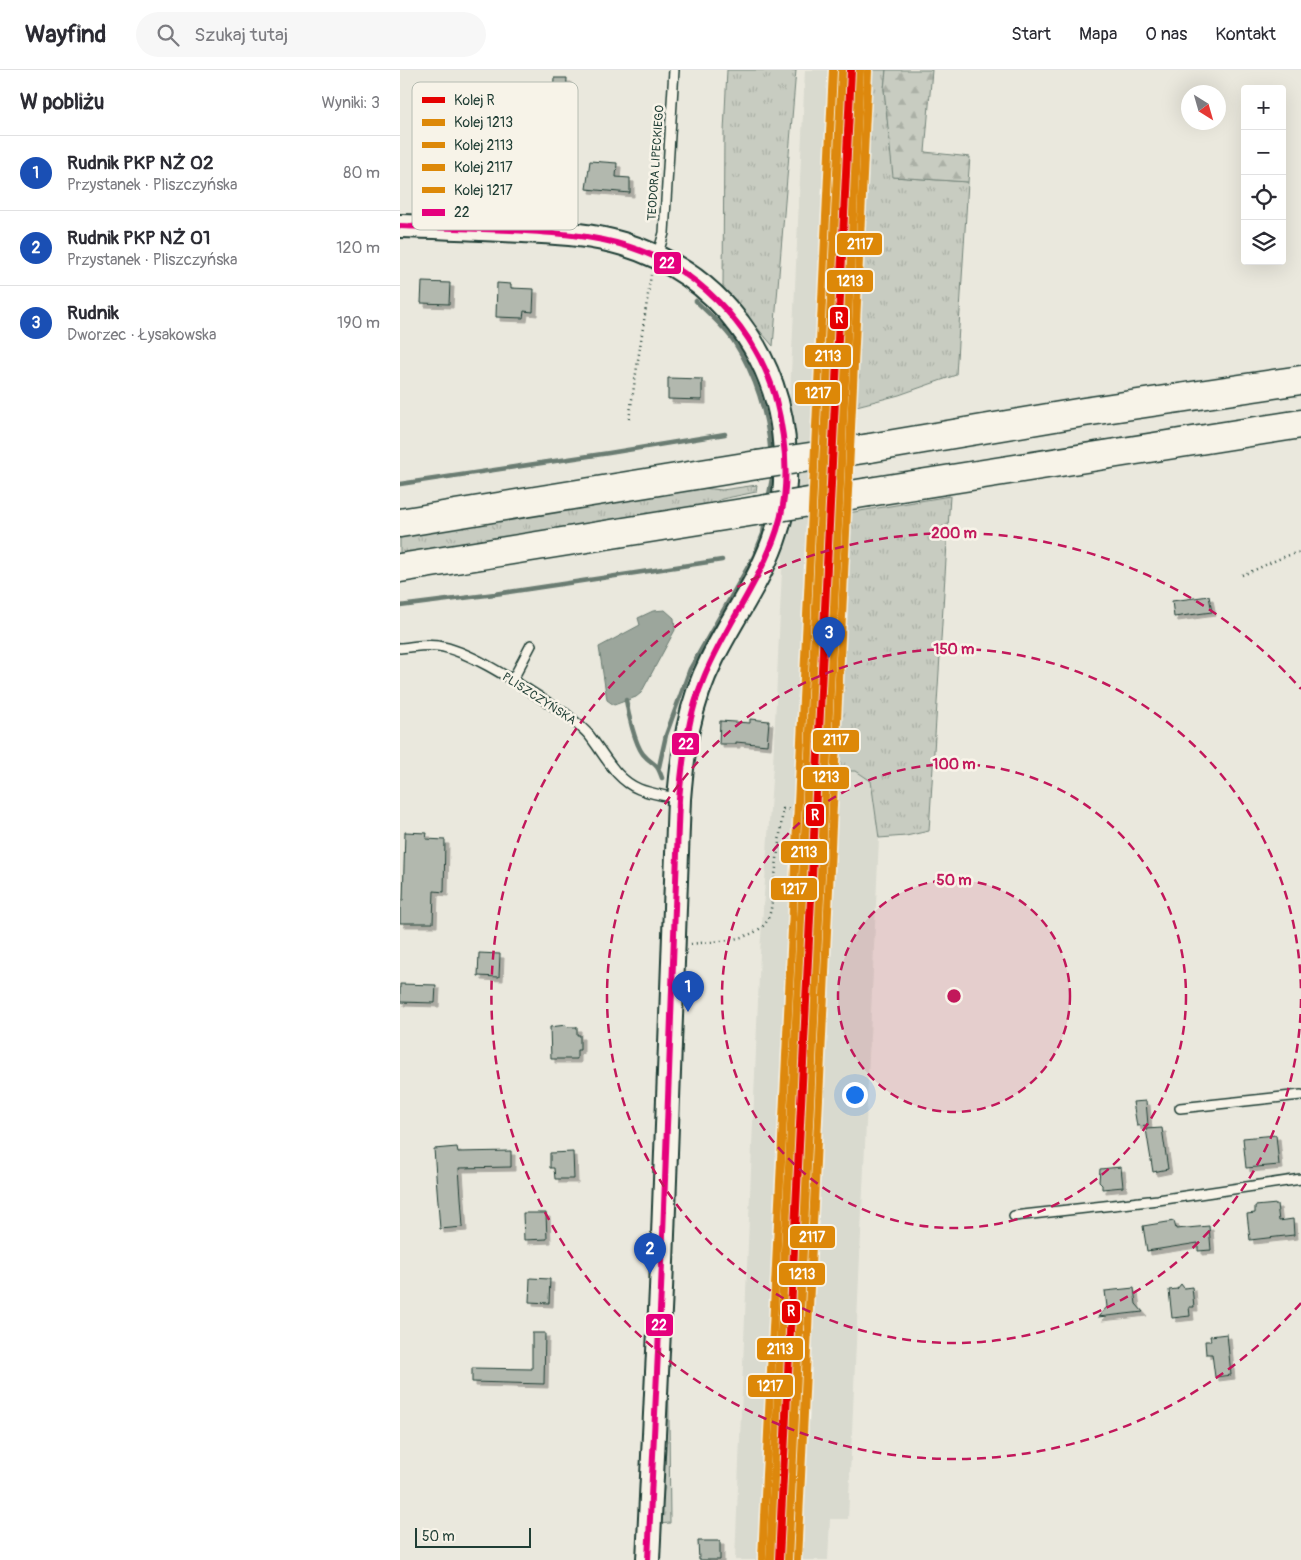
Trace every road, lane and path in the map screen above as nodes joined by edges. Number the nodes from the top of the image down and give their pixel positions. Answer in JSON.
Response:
{"nodes":[{"id":1,"x":674,"y":70,"type":"edge"},
{"id":2,"x":865,"y":70,"type":"edge"},
{"id":3,"x":493,"y":230,"type":"edge"},
{"id":4,"x":657,"y":258,"type":"junction"},
{"id":5,"x":1301,"y":380,"type":"edge"},
{"id":6,"x":629,"y":419,"type":"dead end"},
{"id":7,"x":1301,"y":424,"type":"edge"},
{"id":8,"x":860,"y":440,"type":"junction"},
{"id":9,"x":847,"y":510,"type":"dead end"},
{"id":10,"x":400,"y":523,"type":"edge"},
{"id":11,"x":1301,"y":552,"type":"edge"},
{"id":12,"x":400,"y":568,"type":"edge"},
{"id":13,"x":1242,"y":575,"type":"dead end"},
{"id":14,"x":531,"y":645,"type":"dead end"},
{"id":15,"x":400,"y":648,"type":"edge"},
{"id":16,"x":512,"y":681,"type":"junction"},
{"id":17,"x":821,"y":783,"type":"dead end"},
{"id":18,"x":679,"y":799,"type":"junction"},
{"id":19,"x":674,"y":945,"type":"junction"},
{"id":20,"x":1301,"y":1095,"type":"edge"},
{"id":21,"x":1180,"y":1108,"type":"dead end"},
{"id":22,"x":1301,"y":1179,"type":"edge"},
{"id":23,"x":1014,"y":1216,"type":"dead end"},
{"id":24,"x":648,"y":1560,"type":"edge"},
{"id":25,"x":789,"y":1560,"type":"edge"}],
"edges":[{"from":1,"to":4,"type":"lane","name":"TEODORA LIPECKIEGO"},
{"from":2,"to":8,"type":"path"},
{"from":3,"to":4,"type":"street"},
{"from":4,"to":6,"type":"path"},
{"from":4,"to":18,"type":"street"},
{"from":5,"to":8,"type":"highway"},
{"from":7,"to":12,"type":"highway","bridge":true},
{"from":8,"to":10,"type":"highway","bridge":true},
{"from":9,"to":25,"type":"path"},
{"from":11,"to":13,"type":"path"},
{"from":14,"to":16,"type":"lane"},
{"from":15,"to":16,"type":"lane","name":"PLISZCZYŃSKA"},
{"from":16,"to":18,"type":"lane","name":"PLISZCZYŃSKA"},
{"from":17,"to":19,"type":"path"},
{"from":18,"to":19,"type":"street"},
{"from":19,"to":24,"type":"street"},
{"from":20,"to":21,"type":"lane"},
{"from":22,"to":23,"type":"lane"}]}
